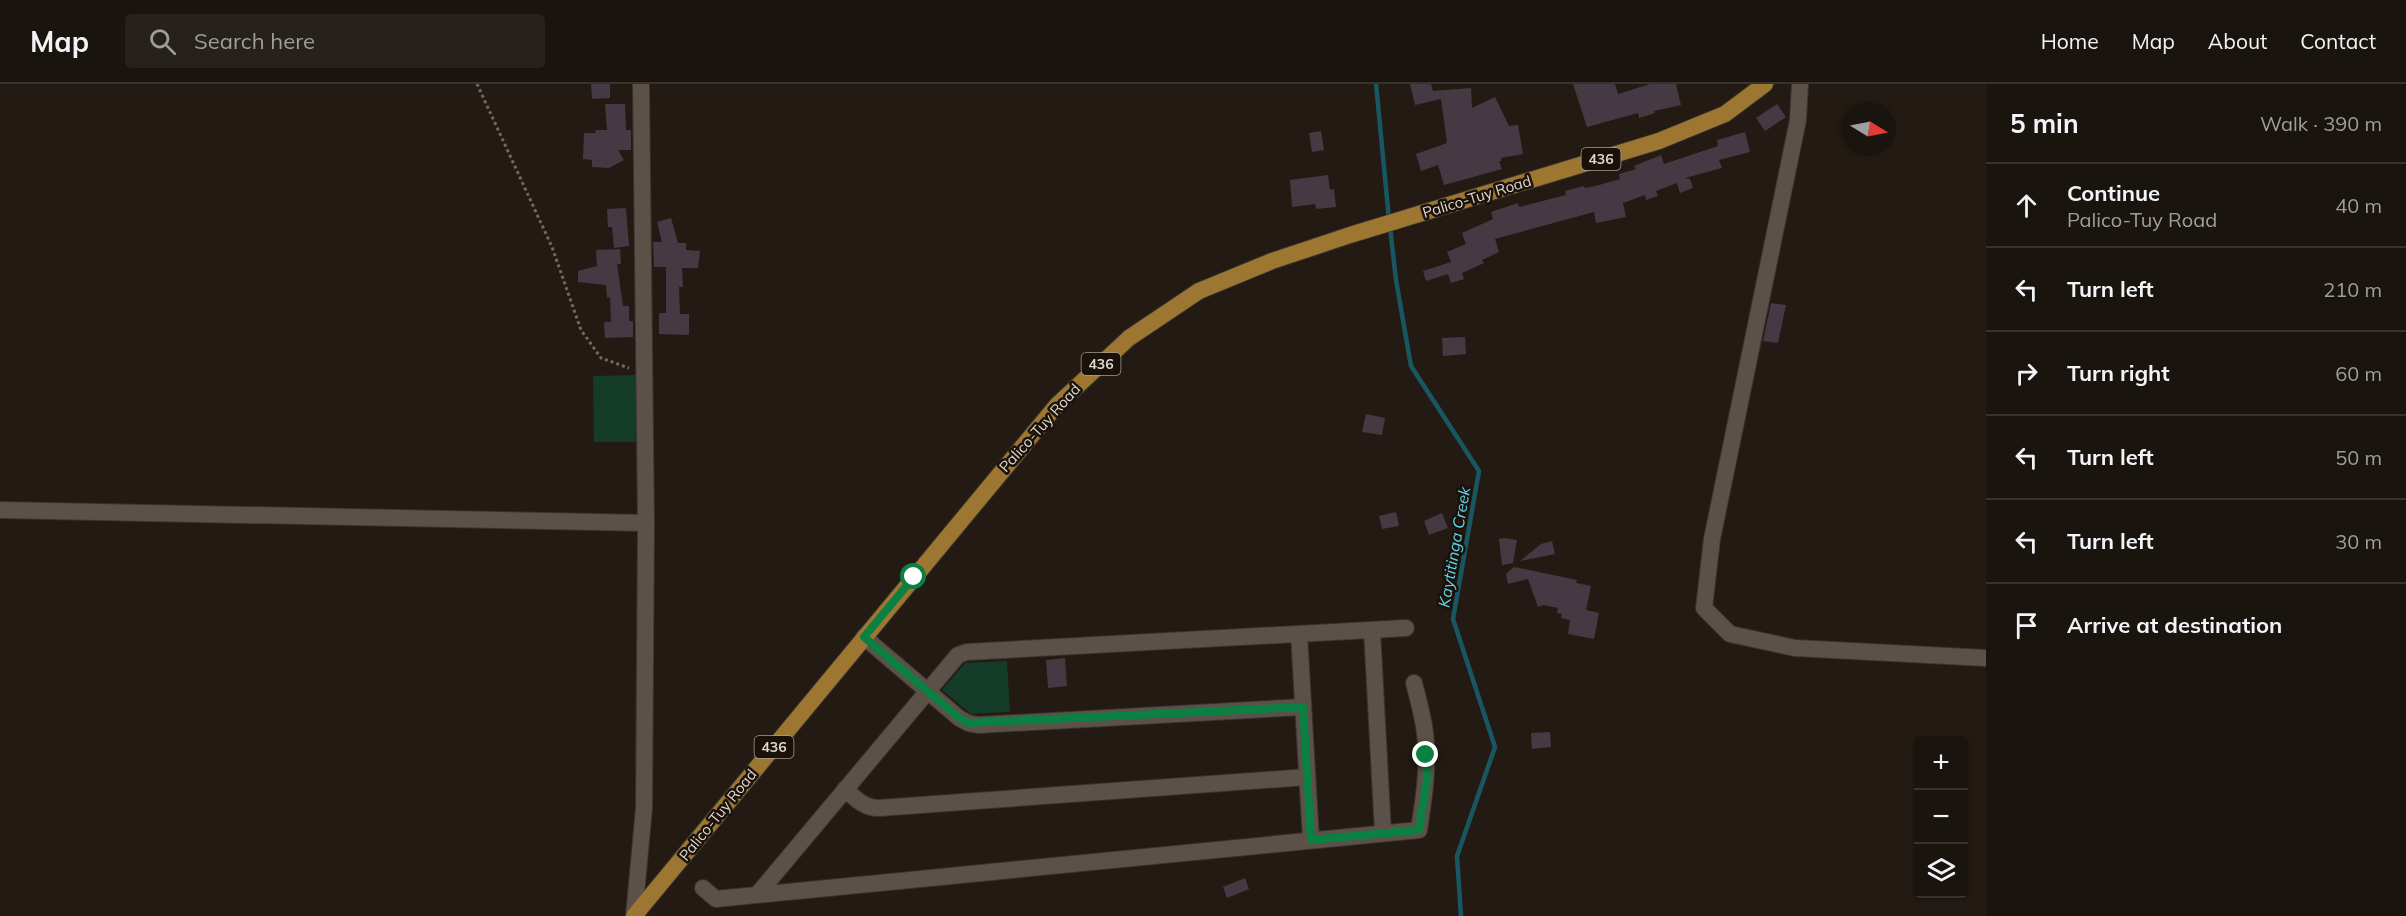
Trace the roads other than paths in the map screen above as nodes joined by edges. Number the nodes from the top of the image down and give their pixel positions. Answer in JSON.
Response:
{"nodes":[{"id":1,"x":641,"y":84,"type":"edge"},
{"id":2,"x":1765,"y":84,"type":"edge"},
{"id":3,"x":1800,"y":84,"type":"edge"},
{"id":4,"x":0,"y":510,"type":"edge"},
{"id":5,"x":646,"y":523,"type":"junction"},
{"id":6,"x":1406,"y":628,"type":"dead end"},
{"id":7,"x":1372,"y":630,"type":"junction"},
{"id":8,"x":1299,"y":634,"type":"junction"},
{"id":9,"x":864,"y":637,"type":"junction"},
{"id":10,"x":1986,"y":658,"type":"edge"},
{"id":11,"x":1414,"y":683,"type":"dead end"},
{"id":12,"x":926,"y":690,"type":"junction"},
{"id":13,"x":1303,"y":707,"type":"junction"},
{"id":14,"x":1307,"y":777,"type":"junction"},
{"id":15,"x":845,"y":789,"type":"junction"},
{"id":16,"x":1383,"y":833,"type":"junction"},
{"id":17,"x":1311,"y":840,"type":"junction"},
{"id":18,"x":703,"y":888,"type":"dead end"},
{"id":19,"x":758,"y":895,"type":"junction"},
{"id":20,"x":634,"y":916,"type":"edge"}],
"edges":[{"from":1,"to":5,"type":"street"},
{"from":2,"to":9,"type":"main road","name":"Palico-Tuy Road","number":"436"},
{"from":3,"to":10,"type":"street"},
{"from":4,"to":5,"type":"street"},
{"from":5,"to":20,"type":"street"},
{"from":6,"to":7,"type":"street"},
{"from":7,"to":8,"type":"street"},
{"from":7,"to":16,"type":"street"},
{"from":8,"to":12,"type":"street"},
{"from":8,"to":13,"type":"street"},
{"from":9,"to":12,"type":"street"},
{"from":9,"to":20,"type":"main road","name":"Palico-Tuy Road","number":"436"},
{"from":11,"to":16,"type":"street"},
{"from":12,"to":13,"type":"street"},
{"from":12,"to":15,"type":"street"},
{"from":13,"to":14,"type":"street"},
{"from":14,"to":15,"type":"street"},
{"from":14,"to":17,"type":"street"},
{"from":15,"to":19,"type":"street"},
{"from":16,"to":17,"type":"street"},
{"from":17,"to":19,"type":"street"},
{"from":18,"to":19,"type":"street"}]}
